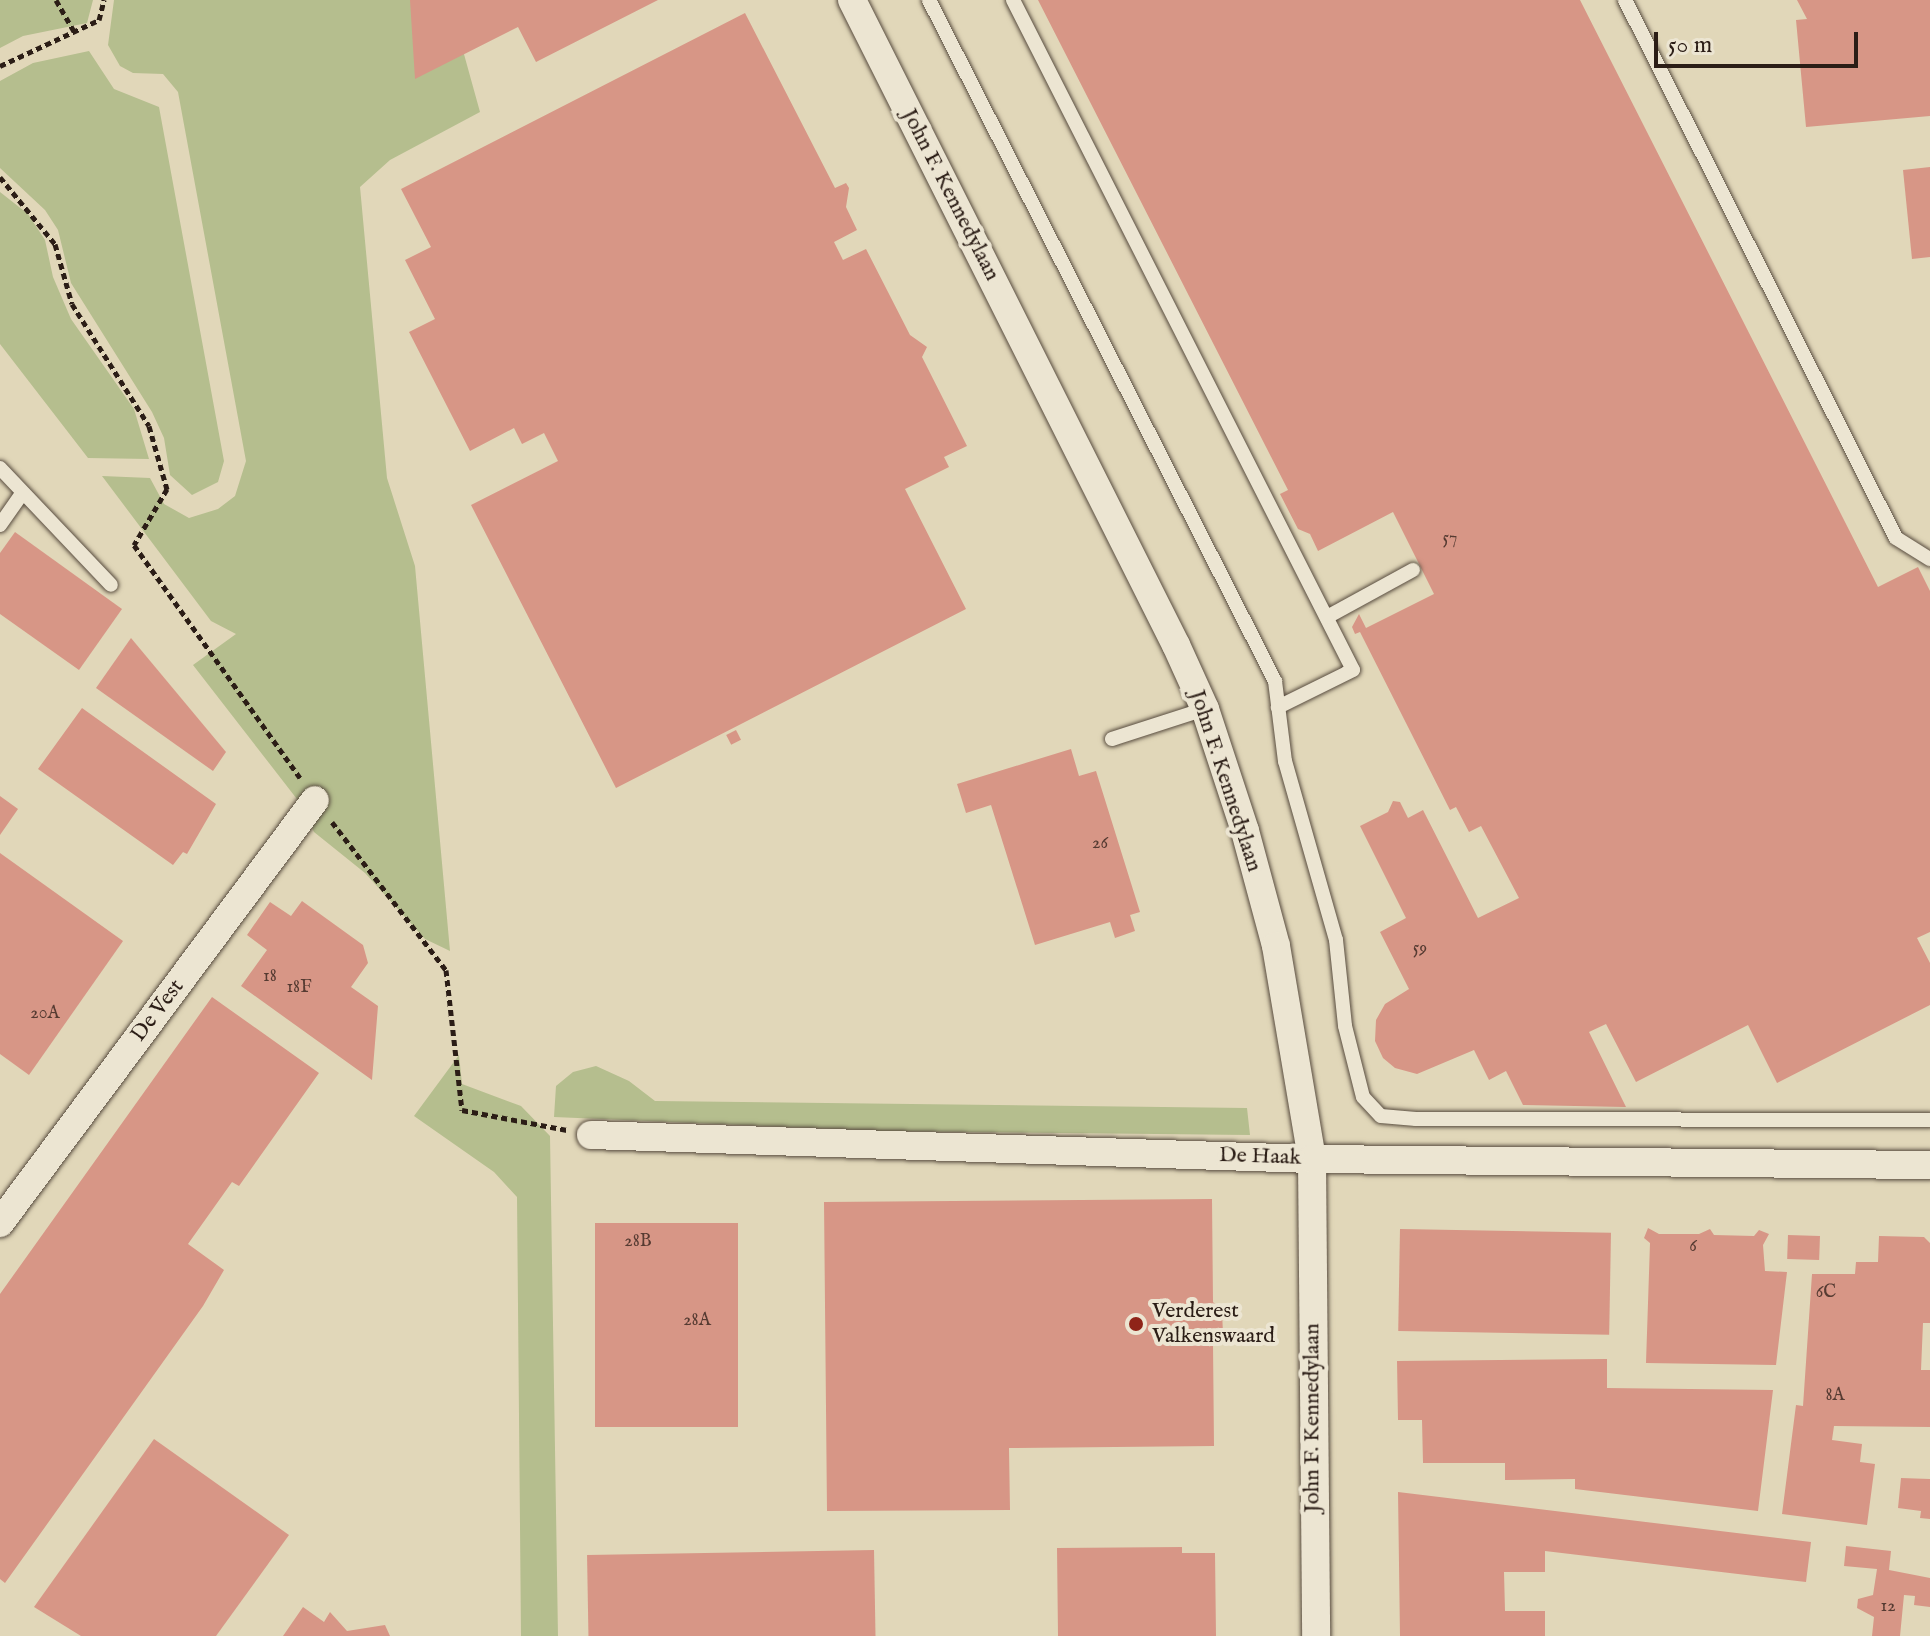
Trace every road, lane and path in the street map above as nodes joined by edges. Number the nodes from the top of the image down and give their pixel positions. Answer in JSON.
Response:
{"nodes":[{"id":1,"x":56,"y":0,"type":"edge"},
{"id":2,"x":104,"y":0,"type":"edge"},
{"id":3,"x":852,"y":0,"type":"edge"},
{"id":4,"x":929,"y":0,"type":"edge"},
{"id":5,"x":1013,"y":0,"type":"edge"},
{"id":6,"x":1625,"y":0,"type":"edge"},
{"id":7,"x":75,"y":33,"type":"junction"},
{"id":8,"x":0,"y":66,"type":"edge"},
{"id":9,"x":0,"y":177,"type":"edge"},
{"id":10,"x":0,"y":468,"type":"edge"},
{"id":11,"x":22,"y":494,"type":"junction"},
{"id":12,"x":0,"y":525,"type":"edge"},
{"id":13,"x":1930,"y":559,"type":"edge"},
{"id":14,"x":1413,"y":570,"type":"dead end"},
{"id":15,"x":111,"y":585,"type":"dead end"},
{"id":16,"x":1327,"y":617,"type":"junction"},
{"id":17,"x":1278,"y":707,"type":"junction"},
{"id":18,"x":1205,"y":709,"type":"junction"},
{"id":19,"x":1112,"y":739,"type":"dead end"},
{"id":20,"x":315,"y":800,"type":"junction"},
{"id":21,"x":1930,"y":1120,"type":"edge"},
{"id":22,"x":591,"y":1135,"type":"joint"},
{"id":23,"x":1312,"y":1159,"type":"junction"},
{"id":24,"x":1930,"y":1165,"type":"edge"},
{"id":25,"x":0,"y":1223,"type":"edge"},
{"id":26,"x":1316,"y":1636,"type":"edge"}],
"edges":[{"from":1,"to":7,"type":"path"},
{"from":2,"to":7,"type":"path"},
{"from":3,"to":18,"type":"street","name":"John F. Kennedylaan"},
{"from":4,"to":17,"type":"lane"},
{"from":5,"to":16,"type":"lane"},
{"from":6,"to":13,"type":"lane"},
{"from":7,"to":8,"type":"path"},
{"from":9,"to":20,"type":"path"},
{"from":10,"to":11,"type":"lane"},
{"from":11,"to":12,"type":"lane"},
{"from":11,"to":15,"type":"lane"},
{"from":14,"to":16,"type":"lane"},
{"from":16,"to":17,"type":"lane"},
{"from":17,"to":21,"type":"lane"},
{"from":18,"to":19,"type":"lane"},
{"from":18,"to":23,"type":"street","name":"John F. Kennedylaan"},
{"from":20,"to":22,"type":"path"},
{"from":20,"to":25,"type":"street","name":"De Vest"},
{"from":22,"to":23,"type":"street","name":"De Haak"},
{"from":23,"to":24,"type":"street","name":"De Haak"},
{"from":23,"to":26,"type":"street","name":"John F. Kennedylaan"}]}
